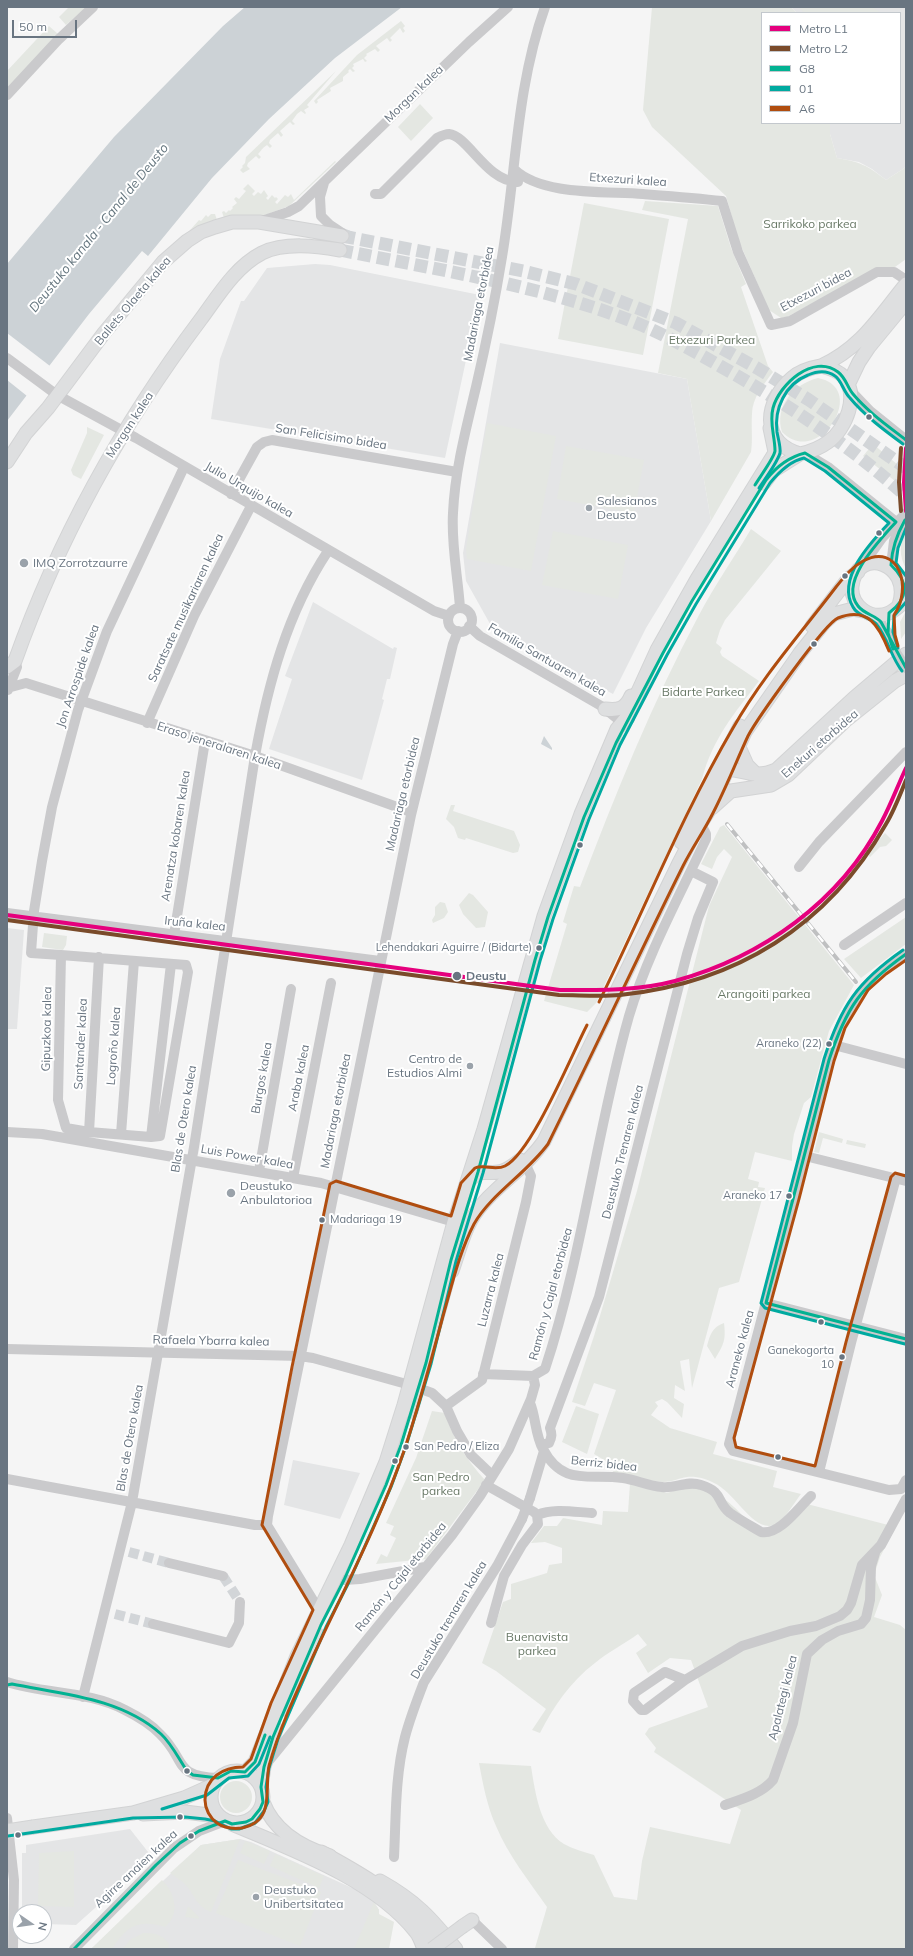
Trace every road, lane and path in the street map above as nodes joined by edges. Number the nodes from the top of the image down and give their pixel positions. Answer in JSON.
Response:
{"nodes":[{"id":1,"x":93,"y":7,"type":"edge"},
{"id":2,"x":545,"y":7,"type":"edge"},
{"id":3,"x":508,"y":8,"type":"edge"},
{"id":4,"x":7,"y":95,"type":"edge"},
{"id":5,"x":514,"y":169,"type":"junction"},
{"id":6,"x":325,"y":181,"type":"junction"},
{"id":7,"x":512,"y":182,"type":"junction"},
{"id":8,"x":532,"y":182,"type":"junction"},
{"id":9,"x":375,"y":194,"type":"dead end"},
{"id":10,"x":722,"y":201,"type":"joint"},
{"id":11,"x":259,"y":222,"type":"junction"},
{"id":12,"x":342,"y":234,"type":"joint"},
{"id":13,"x":340,"y":250,"type":"tunnel mouth"},
{"id":14,"x":906,"y":280,"type":"edge"},
{"id":15,"x":906,"y":284,"type":"edge"},
{"id":16,"x":906,"y":302,"type":"edge"},
{"id":17,"x":7,"y":358,"type":"edge"},
{"id":18,"x":821,"y":366,"type":"junction"},
{"id":19,"x":849,"y":387,"type":"junction"},
{"id":20,"x":57,"y":395,"type":"junction"},
{"id":21,"x":770,"y":428,"type":"junction"},
{"id":22,"x":124,"y":432,"type":"junction"},
{"id":23,"x":906,"y":440,"type":"edge"},
{"id":24,"x":803,"y":453,"type":"junction"},
{"id":25,"x":7,"y":462,"type":"edge"},
{"id":26,"x":184,"y":467,"type":"junction"},
{"id":27,"x":457,"y":472,"type":"junction"},
{"id":28,"x":231,"y":494,"type":"junction"},
{"id":29,"x":251,"y":506,"type":"junction"},
{"id":30,"x":906,"y":513,"type":"edge"},
{"id":31,"x":906,"y":516,"type":"edge"},
{"id":32,"x":896,"y":522,"type":"junction"},
{"id":33,"x":328,"y":551,"type":"junction"},
{"id":34,"x":891,"y":566,"type":"junction"},
{"id":35,"x":858,"y":572,"type":"junction"},
{"id":36,"x":904,"y":578,"type":"edge"},
{"id":37,"x":460,"y":608,"type":"junction"},
{"id":38,"x":886,"y":612,"type":"edge"},
{"id":39,"x":449,"y":616,"type":"junction"},
{"id":40,"x":469,"y":626,"type":"junction"},
{"id":41,"x":458,"y":631,"type":"junction"},
{"id":42,"x":906,"y":644,"type":"edge"},
{"id":43,"x":906,"y":654,"type":"edge"},
{"id":44,"x":13,"y":665,"type":"edge"},
{"id":45,"x":906,"y":668,"type":"edge"},
{"id":46,"x":906,"y":675,"type":"edge"},
{"id":47,"x":644,"y":676,"type":"junction"},
{"id":48,"x":906,"y":682,"type":"edge"},
{"id":49,"x":26,"y":683,"type":"junction"},
{"id":50,"x":9,"y":690,"type":"edge"},
{"id":51,"x":854,"y":698,"type":"junction"},
{"id":52,"x":81,"y":701,"type":"junction"},
{"id":53,"x":618,"y":718,"type":"junction"},
{"id":54,"x":846,"y":721,"type":"junction"},
{"id":55,"x":147,"y":723,"type":"junction"},
{"id":56,"x":205,"y":742,"type":"junction"},
{"id":57,"x":739,"y":747,"type":"junction"},
{"id":58,"x":906,"y":752,"type":"edge"},
{"id":59,"x":255,"y":756,"type":"junction"},
{"id":60,"x":722,"y":769,"type":"junction"},
{"id":61,"x":757,"y":775,"type":"junction"},
{"id":62,"x":705,"y":792,"type":"junction"},
{"id":63,"x":411,"y":812,"type":"junction"},
{"id":64,"x":708,"y":812,"type":"junction"},
{"id":65,"x":701,"y":824,"type":"junction"},
{"id":66,"x":799,"y":867,"type":"dead end"},
{"id":67,"x":691,"y":871,"type":"junction"},
{"id":68,"x":906,"y":903,"type":"edge"},
{"id":69,"x":7,"y":913,"type":"edge"},
{"id":70,"x":34,"y":916,"type":"junction"},
{"id":71,"x":174,"y":935,"type":"junction"},
{"id":72,"x":226,"y":940,"type":"junction"},
{"id":73,"x":844,"y":945,"type":"dead end"},
{"id":74,"x":906,"y":954,"type":"edge"},
{"id":75,"x":61,"y":955,"type":"junction"},
{"id":76,"x":99,"y":957,"type":"junction"},
{"id":77,"x":134,"y":961,"type":"junction"},
{"id":78,"x":380,"y":961,"type":"junction"},
{"id":79,"x":171,"y":964,"type":"junction"},
{"id":80,"x":331,"y":983,"type":"dead end"},
{"id":81,"x":291,"y":989,"type":"dead end"},
{"id":82,"x":834,"y":1045,"type":"junction"},
{"id":83,"x":906,"y":1064,"type":"edge"},
{"id":84,"x":7,"y":1132,"type":"edge"},
{"id":85,"x":89,"y":1132,"type":"junction"},
{"id":86,"x":121,"y":1134,"type":"junction"},
{"id":87,"x":151,"y":1137,"type":"junction"},
{"id":88,"x":805,"y":1156,"type":"junction"},
{"id":89,"x":191,"y":1160,"type":"junction"},
{"id":90,"x":526,"y":1165,"type":"junction"},
{"id":91,"x":259,"y":1171,"type":"junction"},
{"id":92,"x":478,"y":1172,"type":"junction"},
{"id":93,"x":293,"y":1178,"type":"junction"},
{"id":94,"x":901,"y":1179,"type":"edge"},
{"id":95,"x":466,"y":1185,"type":"junction"},
{"id":96,"x":334,"y":1186,"type":"junction"},
{"id":97,"x":454,"y":1222,"type":"junction"},
{"id":98,"x":448,"y":1281,"type":"junction"},
{"id":99,"x":766,"y":1303,"type":"junction"},
{"id":100,"x":856,"y":1325,"type":"junction"},
{"id":101,"x":906,"y":1339,"type":"edge"},
{"id":102,"x":7,"y":1349,"type":"edge"},
{"id":103,"x":158,"y":1352,"type":"junction"},
{"id":104,"x":300,"y":1356,"type":"junction"},
{"id":105,"x":483,"y":1374,"type":"junction"},
{"id":106,"x":532,"y":1376,"type":"junction"},
{"id":107,"x":414,"y":1386,"type":"junction"},
{"id":108,"x":530,"y":1402,"type":"junction"},
{"id":109,"x":446,"y":1406,"type":"junction"},
{"id":110,"x":542,"y":1448,"type":"junction"},
{"id":111,"x":818,"y":1472,"type":"junction"},
{"id":112,"x":492,"y":1476,"type":"junction"},
{"id":113,"x":7,"y":1479,"type":"edge"},
{"id":114,"x":906,"y":1480,"type":"edge"},
{"id":115,"x":486,"y":1486,"type":"junction"},
{"id":116,"x":811,"y":1496,"type":"dead end"},
{"id":117,"x":906,"y":1498,"type":"edge"},
{"id":118,"x":132,"y":1502,"type":"junction"},
{"id":119,"x":592,"y":1513,"type":"dead end"},
{"id":120,"x":538,"y":1515,"type":"junction"},
{"id":121,"x":267,"y":1525,"type":"junction"},
{"id":122,"x":875,"y":1553,"type":"junction"},
{"id":123,"x":503,"y":1555,"type":"junction"},
{"id":124,"x":515,"y":1556,"type":"junction"},
{"id":125,"x":169,"y":1563,"type":"tunnel mouth"},
{"id":126,"x":425,"y":1567,"type":"junction"},
{"id":127,"x":223,"y":1576,"type":"tunnel mouth"},
{"id":128,"x":344,"y":1580,"type":"junction"},
{"id":129,"x":240,"y":1602,"type":"tunnel mouth"},
{"id":130,"x":319,"y":1610,"type":"junction"},
{"id":131,"x":491,"y":1622,"type":"dead end"},
{"id":132,"x":153,"y":1624,"type":"tunnel mouth"},
{"id":133,"x":685,"y":1680,"type":"junction"},
{"id":134,"x":9,"y":1684,"type":"edge"},
{"id":135,"x":83,"y":1698,"type":"junction"},
{"id":136,"x":264,"y":1767,"type":"junction"},
{"id":137,"x":245,"y":1772,"type":"junction"},
{"id":138,"x":216,"y":1782,"type":"junction"},
{"id":139,"x":261,"y":1787,"type":"junction"},
{"id":140,"x":263,"y":1802,"type":"junction"},
{"id":141,"x":725,"y":1805,"type":"dead end"},
{"id":142,"x":133,"y":1813,"type":"junction"},
{"id":143,"x":7,"y":1818,"type":"edge"},
{"id":144,"x":225,"y":1820,"type":"junction"},
{"id":145,"x":7,"y":1831,"type":"edge"},
{"id":146,"x":321,"y":1853,"type":"junction"},
{"id":147,"x":394,"y":1857,"type":"dead end"},
{"id":148,"x":362,"y":1881,"type":"junction"},
{"id":149,"x":7,"y":1894,"type":"edge"},
{"id":150,"x":7,"y":1916,"type":"edge"},
{"id":151,"x":468,"y":1923,"type":"joint"},
{"id":152,"x":417,"y":1933,"type":"junction"},
{"id":153,"x":13,"y":1949,"type":"edge"},
{"id":154,"x":74,"y":1949,"type":"edge"},
{"id":155,"x":424,"y":1949,"type":"edge"},
{"id":156,"x":430,"y":1949,"type":"edge"},
{"id":157,"x":443,"y":1949,"type":"edge"},
{"id":158,"x":456,"y":1949,"type":"edge"},
{"id":159,"x":502,"y":1949,"type":"edge"}],
"edges":[{"from":1,"to":4,"type":"street"},
{"from":2,"to":5,"type":"street","name":"Madariaga etorbidea"},
{"from":3,"to":6,"type":"street","name":"Morgan kalea"},
{"from":5,"to":7,"type":"street","name":"Madariaga etorbidea"},
{"from":5,"to":8,"type":"street","name":"Etxezuri kalea"},
{"from":6,"to":11,"type":"street","name":"Morgan kalea"},
{"from":6,"to":12,"type":"street"},
{"from":7,"to":8,"type":"street","name":"Etxezuri kalea"},
{"from":7,"to":9,"type":"street","name":"Etxezuri kalea"},
{"from":7,"to":27,"type":"street","name":"Madariaga etorbidea"},
{"from":8,"to":10,"type":"street","name":"Etxezuri kalea"},
{"from":10,"to":14,"type":"street","name":"Etxezuri bidea"},
{"from":11,"to":12,"type":"main road","name":"Ballets Olaeta kalea"},
{"from":11,"to":20,"type":"main road","name":"Ballets Olaeta kalea"},
{"from":13,"to":22,"type":"main road","name":"Morgan kalea"},
{"from":15,"to":18,"type":"main road"},
{"from":16,"to":19,"type":"main road"},
{"from":17,"to":20,"type":"street","name":"Julio Urquijo kalea"},
{"from":18,"to":19,"type":"main road"},
{"from":18,"to":21,"type":"main road"},
{"from":19,"to":23,"type":"street"},
{"from":19,"to":24,"type":"main road"},
{"from":20,"to":22,"type":"street","name":"Julio Urquijo kalea"},
{"from":20,"to":25,"type":"main road","name":"Ballets Olaeta kalea"},
{"from":21,"to":24,"type":"main road"},
{"from":21,"to":47,"type":"main road"},
{"from":22,"to":26,"type":"street","name":"Julio Urquijo kalea"},
{"from":22,"to":44,"type":"main road","name":"Morgan kalea"},
{"from":24,"to":32,"type":"street"},
{"from":24,"to":53,"type":"main road"},
{"from":26,"to":28,"type":"street","name":"Julio Urquijo kalea"},
{"from":26,"to":52,"type":"street","name":"Jon Arrospide kalea"},
{"from":27,"to":28,"type":"street","name":"San Felicisimo bidea"},
{"from":27,"to":37,"type":"street","name":"Madariaga etorbidea"},
{"from":28,"to":29,"type":"street","name":"Julio Urquijo kalea"},
{"from":29,"to":33,"type":"street","name":"Julio Urquijo kalea"},
{"from":29,"to":55,"type":"street","name":"Saratsate musikariaren kalea"},
{"from":30,"to":32,"type":"street"},
{"from":31,"to":34,"type":"street"},
{"from":32,"to":35,"type":"street"},
{"from":33,"to":39,"type":"street","name":"Julio Urquijo kalea"},
{"from":33,"to":59,"type":"street","name":"Blas de Otero kalea"},
{"from":34,"to":35,"type":"main road"},
{"from":34,"to":36,"type":"main road"},
{"from":35,"to":38,"type":"main road"},
{"from":35,"to":60,"type":"main road"},
{"from":36,"to":38,"type":"main road"},
{"from":37,"to":39,"type":"street"},
{"from":37,"to":40,"type":"street"},
{"from":38,"to":45,"type":"street","bridge":true},
{"from":38,"to":57,"type":"main road"},
{"from":39,"to":41,"type":"street"},
{"from":40,"to":41,"type":"street"},
{"from":40,"to":53,"type":"street","name":"Familia Santuaren kalea"},
{"from":41,"to":63,"type":"street","name":"Madariaga etorbidea"},
{"from":42,"to":51,"type":"main road","name":"Enekuri etorbidea"},
{"from":43,"to":51,"type":"main road","name":"Enekuri etorbidea"},
{"from":44,"to":49,"type":"street"},
{"from":44,"to":50,"type":"street","name":"Morgan kalea"},
{"from":46,"to":54,"type":"main road","name":"Enekuri etorbidea"},
{"from":47,"to":53,"type":"main road"},
{"from":47,"to":53,"type":"main road"},
{"from":48,"to":54,"type":"main road"},
{"from":49,"to":50,"type":"street"},
{"from":49,"to":52,"type":"street","name":"Eraso jeneralaren kalea"},
{"from":51,"to":61,"type":"main road","name":"Enekuri etorbidea"},
{"from":52,"to":55,"type":"street","name":"Eraso jeneralaren kalea"},
{"from":52,"to":70,"type":"street","name":"Jon Arrospide kalea"},
{"from":53,"to":92,"type":"main road"},
{"from":53,"to":95,"type":"main road"},
{"from":54,"to":64,"type":"main road","name":"Enekuri etorbidea"},
{"from":55,"to":56,"type":"street","name":"Eraso jeneralaren kalea"},
{"from":56,"to":59,"type":"street","name":"Eraso jeneralaren kalea"},
{"from":56,"to":71,"type":"street","name":"Arenatza kobaren kalea"},
{"from":57,"to":60,"type":"main road"},
{"from":57,"to":61,"type":"main road"},
{"from":58,"to":66,"type":"street"},
{"from":59,"to":63,"type":"street","name":"Eraso jeneralaren kalea"},
{"from":59,"to":72,"type":"street","name":"Blas de Otero kalea"},
{"from":60,"to":61,"type":"main road","name":"Enekuri etorbidea"},
{"from":60,"to":62,"type":"main road"},
{"from":60,"to":64,"type":"main road","name":"Enekuri etorbidea"},
{"from":62,"to":65,"type":"main road"},
{"from":62,"to":92,"type":"main road"},
{"from":63,"to":78,"type":"street","name":"Madariaga etorbidea"},
{"from":64,"to":65,"type":"main road","name":"Enekuri etorbidea"},
{"from":65,"to":67,"type":"street","name":"Ramón y Cajal etorbidea"},
{"from":65,"to":90,"type":"main road","name":"Enekuri etorbidea"},
{"from":67,"to":106,"type":"street","name":"Ramón y Cajal etorbidea"},
{"from":67,"to":110,"type":"street","name":"Deustuko Trenaren kalea"},
{"from":68,"to":73,"type":"street"},
{"from":69,"to":70,"type":"street","name":"Iruña kalea"},
{"from":70,"to":71,"type":"street","name":"Iruña kalea"},
{"from":70,"to":75,"type":"street","name":"Jon Arrospide kalea"},
{"from":71,"to":72,"type":"street","name":"Iruña kalea"},
{"from":72,"to":78,"type":"street","name":"Iruña kalea"},
{"from":72,"to":89,"type":"street","name":"Blas de Otero kalea"},
{"from":74,"to":82,"type":"street","name":"Araneko kalea"},
{"from":75,"to":76,"type":"street"},
{"from":75,"to":85,"type":"street","name":"Gipuzkoa kalea"},
{"from":76,"to":77,"type":"street"},
{"from":76,"to":85,"type":"street","name":"Santander kalea"},
{"from":77,"to":79,"type":"street"},
{"from":77,"to":86,"type":"street","name":"Logroño kalea"},
{"from":78,"to":96,"type":"street","name":"Madariaga etorbidea"},
{"from":79,"to":87,"type":"street"},
{"from":79,"to":87,"type":"street"},
{"from":80,"to":93,"type":"street","name":"Araba kalea"},
{"from":81,"to":91,"type":"street","name":"Burgos kalea"},
{"from":82,"to":83,"type":"street"},
{"from":82,"to":88,"type":"street","name":"Araneko kalea"},
{"from":84,"to":89,"type":"street","name":"Luis Power kalea"},
{"from":85,"to":86,"type":"street","name":"Gipuzkoa kalea"},
{"from":86,"to":87,"type":"street","name":"Gipuzkoa kalea"},
{"from":88,"to":94,"type":"street"},
{"from":88,"to":99,"type":"street","name":"Araneko kalea"},
{"from":89,"to":91,"type":"street","name":"Luis Power kalea"},
{"from":89,"to":103,"type":"street","name":"Blas de Otero kalea"},
{"from":90,"to":98,"type":"main road","name":"Enekuri etorbidea"},
{"from":90,"to":105,"type":"street","name":"Luzarra kalea"},
{"from":91,"to":93,"type":"street","name":"Luis Power kalea"},
{"from":92,"to":95,"type":"main road"},
{"from":92,"to":98,"type":"main road"},
{"from":93,"to":96,"type":"street","name":"Luis Power kalea"},
{"from":94,"to":100,"type":"street"},
{"from":95,"to":97,"type":"main road"},
{"from":96,"to":97,"type":"street","name":"Luis Power kalea"},
{"from":96,"to":104,"type":"street","name":"Madariaga etorbidea"},
{"from":97,"to":107,"type":"main road"},
{"from":98,"to":107,"type":"main road"},
{"from":99,"to":100,"type":"street"},
{"from":99,"to":111,"type":"street","name":"Araneko kalea"},
{"from":100,"to":101,"type":"street"},
{"from":100,"to":111,"type":"street"},
{"from":102,"to":103,"type":"street","name":"Rafaela Ybarra kalea"},
{"from":103,"to":104,"type":"street","name":"Rafaela Ybarra kalea"},
{"from":103,"to":118,"type":"street","name":"Blas de Otero kalea"},
{"from":104,"to":107,"type":"street","name":"Rafaela Ybarra kalea"},
{"from":104,"to":121,"type":"street","name":"Madariaga etorbidea"},
{"from":105,"to":106,"type":"street"},
{"from":105,"to":109,"type":"street","name":"Luzarra kalea"},
{"from":106,"to":108,"type":"street","name":"Ramón y Cajal etorbidea"},
{"from":107,"to":109,"type":"street","name":"Rafaela Ybarra kalea"},
{"from":107,"to":128,"type":"main road"},
{"from":107,"to":130,"type":"main road"},
{"from":108,"to":110,"type":"street"},
{"from":108,"to":112,"type":"street","name":"Ramón y Cajal etorbidea"},
{"from":109,"to":112,"type":"street"},
{"from":110,"to":116,"type":"street","name":"Berriz bidea"},
{"from":110,"to":123,"type":"street","name":"Deustuko trenaren kalea","bridge":true},
{"from":111,"to":114,"type":"street"},
{"from":112,"to":115,"type":"street","name":"Ramón y Cajal etorbidea"},
{"from":113,"to":118,"type":"street"},
{"from":115,"to":120,"type":"street"},
{"from":115,"to":126,"type":"street","name":"Ramón y Cajal etorbidea"},
{"from":117,"to":122,"type":"street"},
{"from":118,"to":121,"type":"street"},
{"from":118,"to":135,"type":"street","name":"Blas de Otero kalea"},
{"from":119,"to":120,"type":"street"},
{"from":120,"to":124,"type":"street"},
{"from":121,"to":130,"type":"street"},
{"from":122,"to":133,"type":"street"},
{"from":122,"to":141,"type":"street","name":"Apalategi kalea"},
{"from":123,"to":124,"type":"street"},
{"from":123,"to":147,"type":"street","name":"Deustuko trenaren kalea"},
{"from":124,"to":131,"type":"street"},
{"from":125,"to":127,"type":"street"},
{"from":126,"to":128,"type":"street"},
{"from":126,"to":136,"type":"street","name":"Ramón y Cajal etorbidea"},
{"from":128,"to":136,"type":"main road"},
{"from":129,"to":132,"type":"street"},
{"from":130,"to":137,"type":"main road"},
{"from":133,"to":133,"type":"street"},
{"from":134,"to":135,"type":"street"},
{"from":135,"to":138,"type":"street"},
{"from":136,"to":139,"type":"main road"},
{"from":137,"to":138,"type":"main road"},
{"from":137,"to":139,"type":"main road"},
{"from":138,"to":142,"type":"main road"},
{"from":138,"to":144,"type":"main road"},
{"from":139,"to":140,"type":"main road"},
{"from":140,"to":144,"type":"main road"},
{"from":140,"to":146,"type":"main road"},
{"from":142,"to":144,"type":"main road"},
{"from":142,"to":145,"type":"main road","bridge":true},
{"from":143,"to":153,"type":"street"},
{"from":144,"to":148,"type":"main road"},
{"from":144,"to":154,"type":"street","name":"Agirre anaien kalea"},
{"from":146,"to":148,"type":"highway"},
{"from":146,"to":158,"type":"main road"},
{"from":148,"to":152,"type":"main road"},
{"from":148,"to":157,"type":"highway"},
{"from":149,"to":150,"type":"street"},
{"from":151,"to":156,"type":"main road","bridge":true},
{"from":151,"to":159,"type":"street"},
{"from":152,"to":155,"type":"main road"},
{"from":152,"to":156,"type":"highway"}]}
